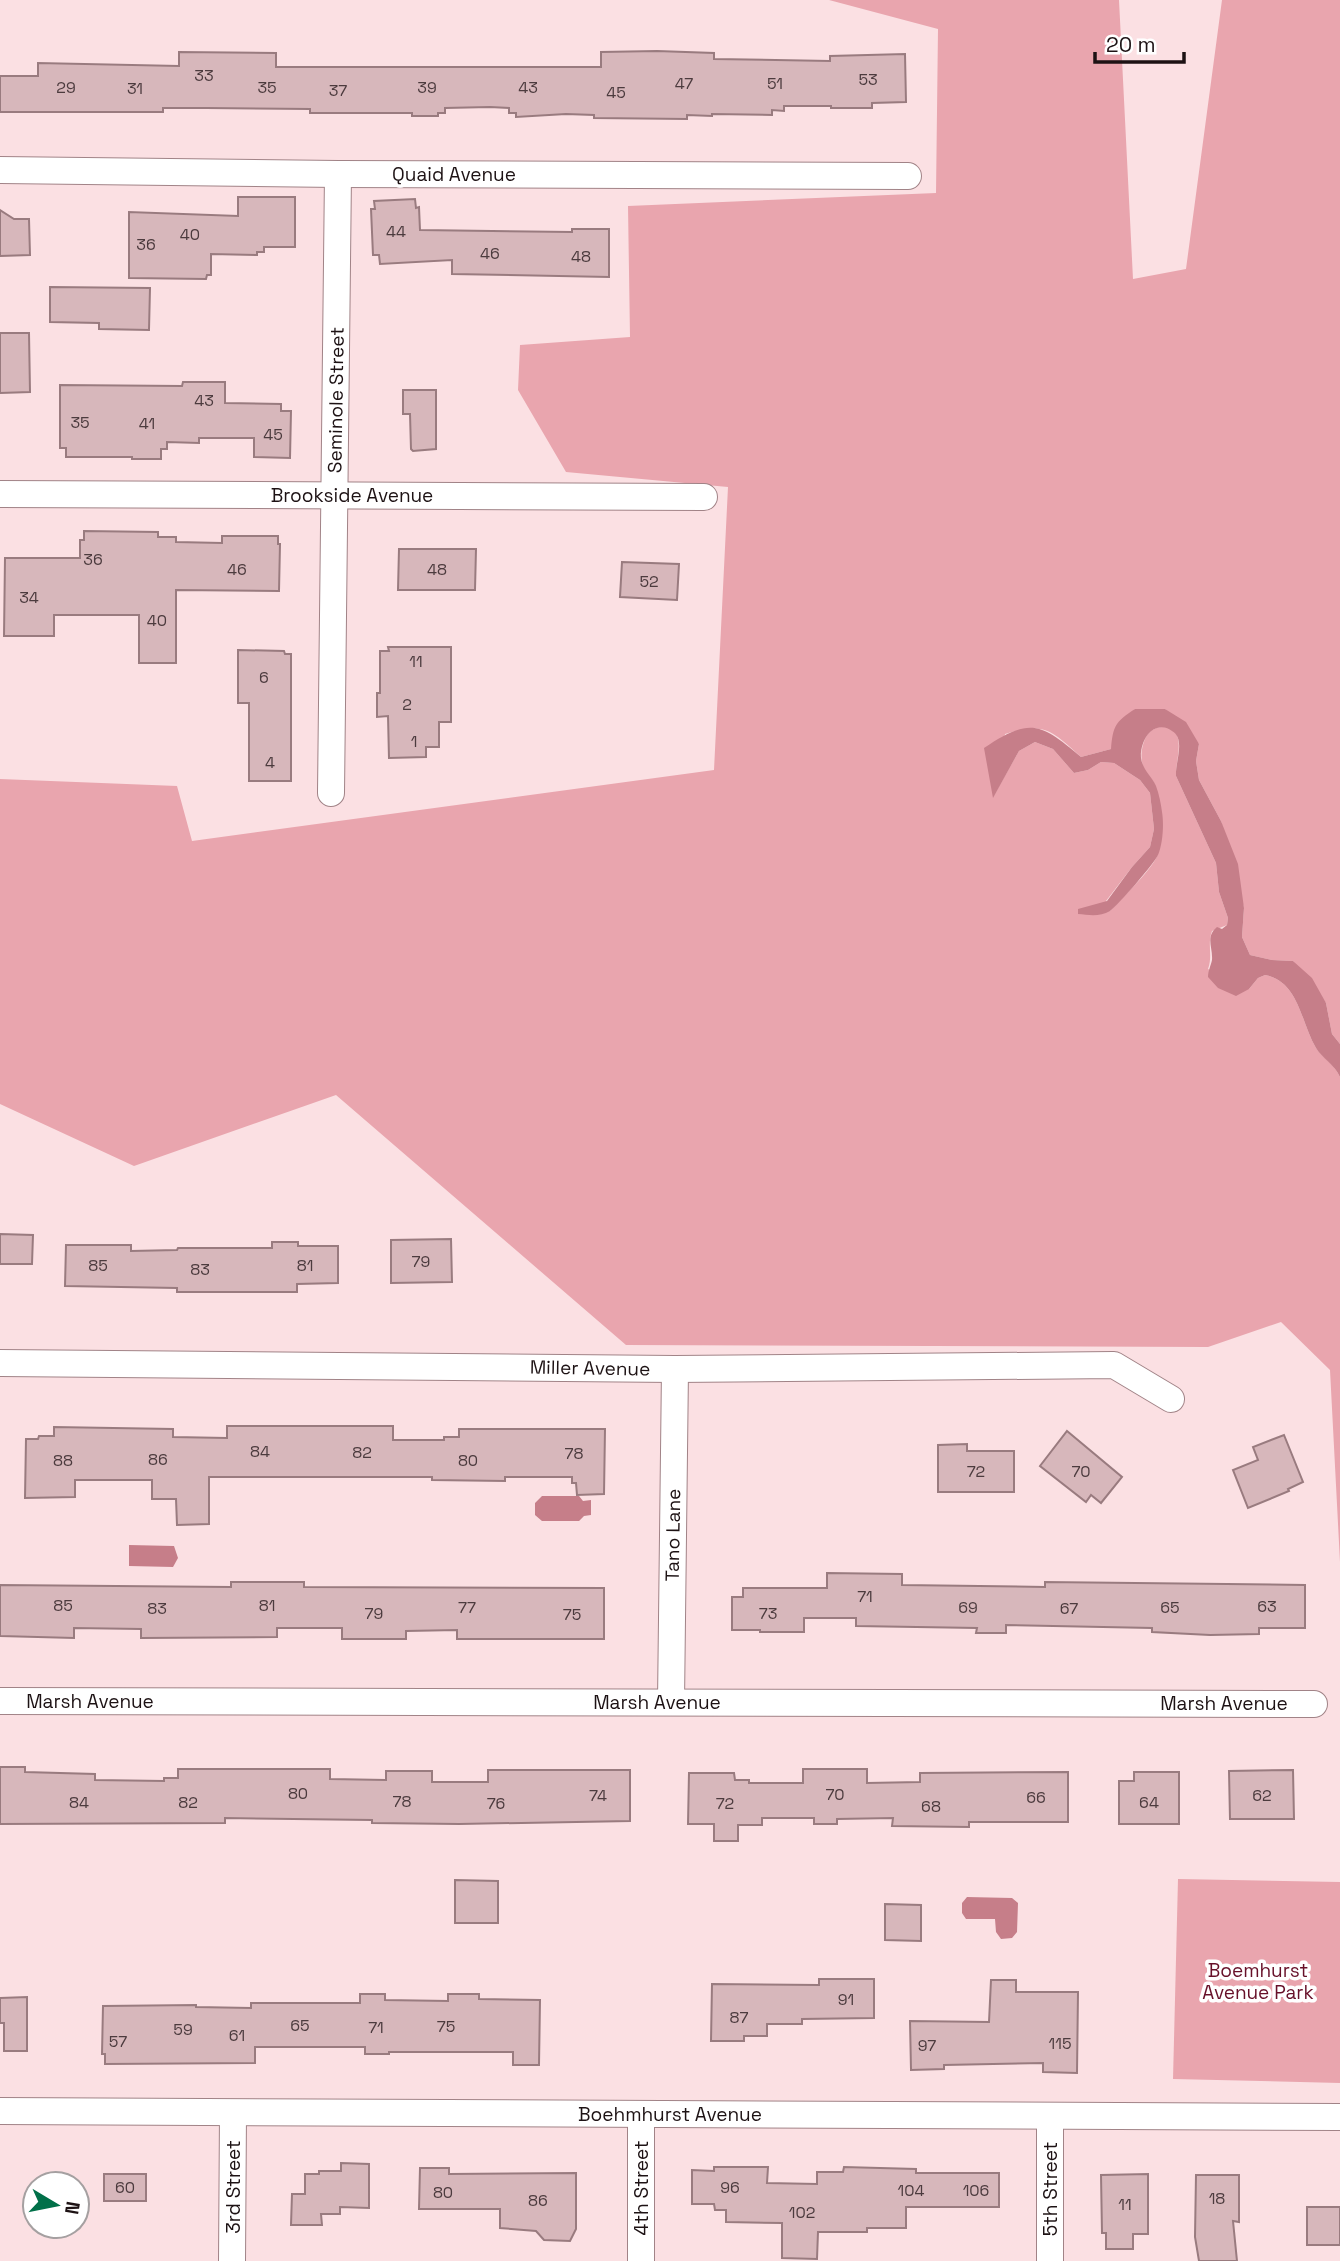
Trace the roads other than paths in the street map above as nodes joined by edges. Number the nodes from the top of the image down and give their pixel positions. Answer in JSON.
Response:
{"nodes":[{"id":1,"x":0,"y":170,"type":"edge"},
{"id":2,"x":338,"y":174,"type":"junction"},
{"id":3,"x":908,"y":176,"type":"dead end"},
{"id":4,"x":0,"y":494,"type":"edge"},
{"id":5,"x":335,"y":495,"type":"junction"},
{"id":6,"x":704,"y":497,"type":"dead end"},
{"id":7,"x":331,"y":793,"type":"dead end"},
{"id":8,"x":0,"y":1363,"type":"edge"},
{"id":9,"x":675,"y":1369,"type":"junction"},
{"id":10,"x":1171,"y":1399,"type":"dead end"},
{"id":11,"x":0,"y":1701,"type":"edge"},
{"id":12,"x":671,"y":1702,"type":"junction"},
{"id":13,"x":1314,"y":1704,"type":"dead end"},
{"id":14,"x":0,"y":2111,"type":"edge"},
{"id":15,"x":233,"y":2113,"type":"junction"},
{"id":16,"x":641,"y":2114,"type":"junction"},
{"id":17,"x":1050,"y":2116,"type":"junction"},
{"id":18,"x":1340,"y":2117,"type":"edge"},
{"id":19,"x":232,"y":2261,"type":"edge"},
{"id":20,"x":641,"y":2261,"type":"edge"},
{"id":21,"x":1050,"y":2261,"type":"edge"}],
"edges":[{"from":1,"to":2,"type":"street","name":"Quaid Avenue"},
{"from":2,"to":3,"type":"street","name":"Quaid Avenue"},
{"from":2,"to":5,"type":"street","name":"Seminole Street"},
{"from":4,"to":5,"type":"street","name":"Brookside Avenue"},
{"from":5,"to":6,"type":"street","name":"Brookside Avenue"},
{"from":5,"to":7,"type":"street","name":"Seminole Street"},
{"from":8,"to":9,"type":"street","name":"Miller Avenue"},
{"from":9,"to":10,"type":"street","name":"Miller Avenue"},
{"from":9,"to":12,"type":"street","name":"Tano Lane"},
{"from":11,"to":12,"type":"street","name":"Marsh Avenue"},
{"from":12,"to":13,"type":"street","name":"Marsh Avenue"},
{"from":14,"to":15,"type":"street","name":"Boehmhurst Avenue"},
{"from":15,"to":16,"type":"street","name":"Boehmhurst Avenue"},
{"from":15,"to":19,"type":"street","name":"3rd Street"},
{"from":16,"to":17,"type":"street","name":"Boehmhurst Avenue"},
{"from":16,"to":20,"type":"street","name":"4th Street"},
{"from":17,"to":18,"type":"street","name":"Boehmhurst Avenue"},
{"from":17,"to":21,"type":"street","name":"5th Street"}]}
